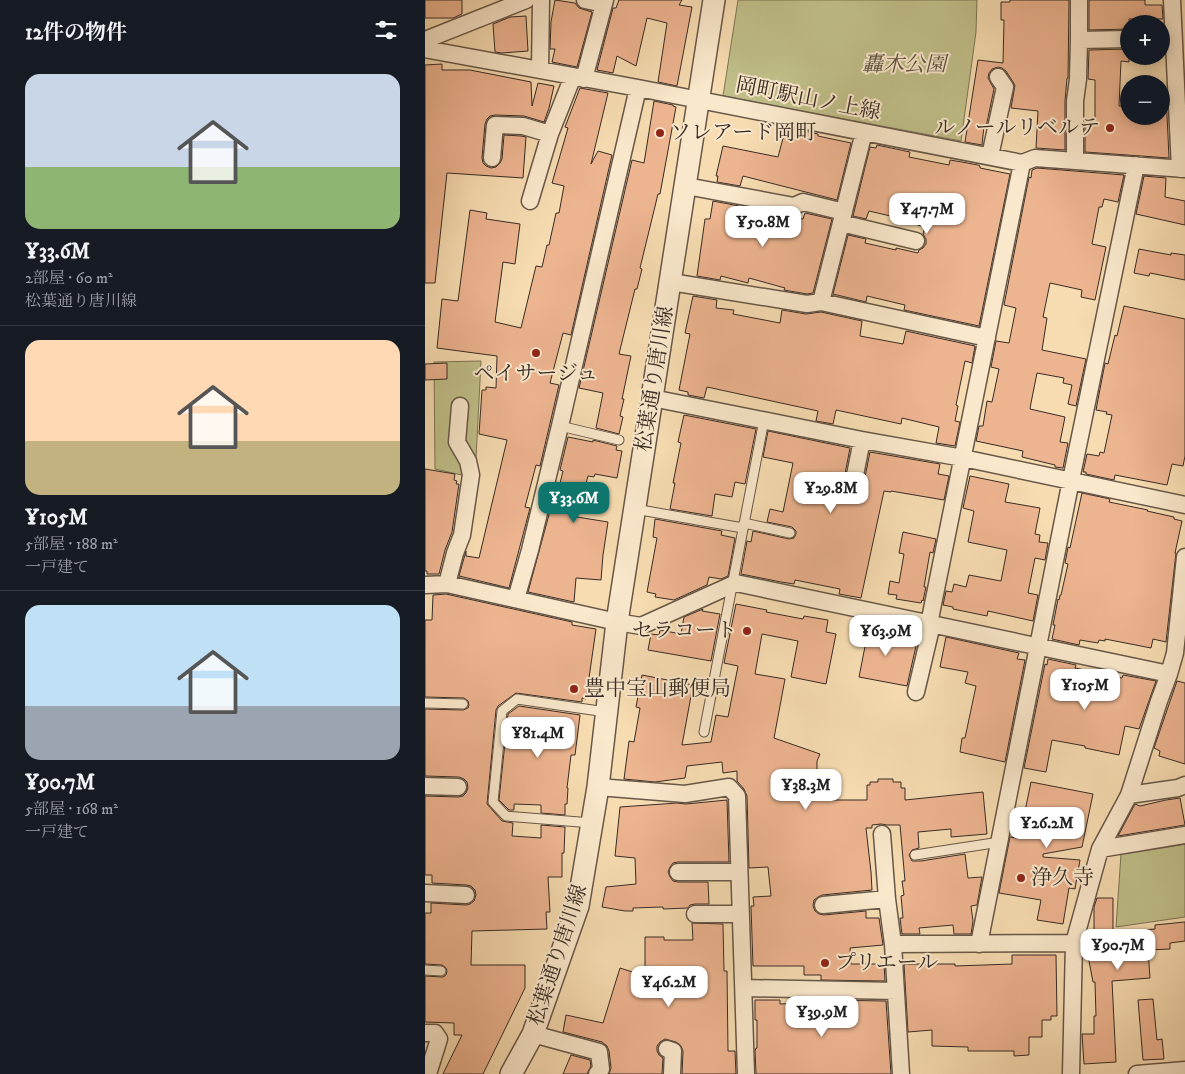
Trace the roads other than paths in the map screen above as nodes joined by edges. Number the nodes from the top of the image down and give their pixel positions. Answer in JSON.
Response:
{"nodes":[{"id":1,"x":526,"y":0,"type":"edge"},
{"id":2,"x":541,"y":0,"type":"edge"},
{"id":3,"x":585,"y":0,"type":"edge"},
{"id":4,"x":714,"y":0,"type":"edge"},
{"id":5,"x":1079,"y":0,"type":"edge"},
{"id":6,"x":1172,"y":0,"type":"edge"},
{"id":7,"x":604,"y":2,"type":"edge"},
{"id":8,"x":1174,"y":37,"type":"edge"},
{"id":9,"x":1120,"y":39,"type":"edge"},
{"id":10,"x":425,"y":40,"type":"edge"},
{"id":11,"x":1079,"y":40,"type":"junction"},
{"id":12,"x":425,"y":49,"type":"edge"},
{"id":13,"x":539,"y":69,"type":"junction"},
{"id":14,"x":579,"y":77,"type":"junction"},
{"id":15,"x":998,"y":77,"type":"dead end"},
{"id":16,"x":638,"y":88,"type":"junction"},
{"id":17,"x":699,"y":99,"type":"junction"},
{"id":18,"x":865,"y":132,"type":"junction"},
{"id":19,"x":550,"y":134,"type":"junction"},
{"id":20,"x":990,"y":156,"type":"junction"},
{"id":21,"x":492,"y":158,"type":"dead end"},
{"id":22,"x":1075,"y":161,"type":"junction"},
{"id":23,"x":1022,"y":163,"type":"junction"},
{"id":24,"x":1136,"y":165,"type":"junction"},
{"id":25,"x":1183,"y":169,"type":"edge"},
{"id":26,"x":686,"y":186,"type":"junction"},
{"id":27,"x":530,"y":201,"type":"dead end"},
{"id":28,"x":843,"y":217,"type":"junction"},
{"id":29,"x":916,"y":241,"type":"dead end"},
{"id":30,"x":671,"y":282,"type":"junction"},
{"id":31,"x":821,"y":302,"type":"junction"},
{"id":32,"x":987,"y":338,"type":"junction"},
{"id":33,"x":652,"y":398,"type":"junction"},
{"id":34,"x":459,"y":406,"type":"dead end"},
{"id":35,"x":764,"y":420,"type":"junction"},
{"id":36,"x":560,"y":426,"type":"junction"},
{"id":37,"x":619,"y":440,"type":"dead end"},
{"id":38,"x":861,"y":440,"type":"junction"},
{"id":39,"x":963,"y":458,"type":"junction"},
{"id":40,"x":1071,"y":480,"type":"junction"},
{"id":41,"x":853,"y":485,"type":"dead end"},
{"id":42,"x":1185,"y":505,"type":"edge"},
{"id":43,"x":635,"y":509,"type":"junction"},
{"id":44,"x":744,"y":526,"type":"junction"},
{"id":45,"x":790,"y":533,"type":"dead end"},
{"id":46,"x":1185,"y":558,"type":"edge"},
{"id":47,"x":447,"y":584,"type":"junction"},
{"id":48,"x":425,"y":585,"type":"edge"},
{"id":49,"x":732,"y":585,"type":"junction"},
{"id":50,"x":516,"y":599,"type":"junction"},
{"id":51,"x":1183,"y":601,"type":"edge"},
{"id":52,"x":617,"y":622,"type":"junction"},
{"id":53,"x":930,"y":624,"type":"junction"},
{"id":54,"x":1039,"y":646,"type":"junction"},
{"id":55,"x":1180,"y":654,"type":"edge"},
{"id":56,"x":1169,"y":674,"type":"junction"},
{"id":57,"x":916,"y":692,"type":"dead end"},
{"id":58,"x":425,"y":703,"type":"edge"},
{"id":59,"x":463,"y":704,"type":"dead end"},
{"id":60,"x":606,"y":712,"type":"junction"},
{"id":61,"x":704,"y":732,"type":"dead end"},
{"id":62,"x":425,"y":786,"type":"edge"},
{"id":63,"x":1185,"y":786,"type":"edge"},
{"id":64,"x":458,"y":787,"type":"dead end"},
{"id":65,"x":598,"y":787,"type":"junction"},
{"id":66,"x":1129,"y":795,"type":"junction"},
{"id":67,"x":592,"y":823,"type":"junction"},
{"id":68,"x":882,"y":834,"type":"dead end"},
{"id":69,"x":1185,"y":834,"type":"edge"},
{"id":70,"x":999,"y":842,"type":"junction"},
{"id":71,"x":1100,"y":849,"type":"junction"},
{"id":72,"x":915,"y":855,"type":"dead end"},
{"id":73,"x":677,"y":872,"type":"dead end"},
{"id":74,"x":739,"y":872,"type":"junction"},
{"id":75,"x":425,"y":893,"type":"edge"},
{"id":76,"x":466,"y":895,"type":"dead end"},
{"id":77,"x":887,"y":900,"type":"junction"},
{"id":78,"x":823,"y":905,"type":"dead end"},
{"id":79,"x":695,"y":914,"type":"dead end"},
{"id":80,"x":741,"y":914,"type":"junction"},
{"id":81,"x":1074,"y":943,"type":"junction"},
{"id":82,"x":893,"y":944,"type":"junction"},
{"id":83,"x":979,"y":944,"type":"junction"},
{"id":84,"x":425,"y":970,"type":"edge"},
{"id":85,"x":441,"y":970,"type":"dead end"},
{"id":86,"x":744,"y":988,"type":"junction"},
{"id":87,"x":896,"y":991,"type":"junction"},
{"id":88,"x":425,"y":1033,"type":"edge"},
{"id":89,"x":533,"y":1034,"type":"junction"},
{"id":90,"x":667,"y":1049,"type":"dead end"},
{"id":91,"x":1185,"y":1070,"type":"edge"},
{"id":92,"x":428,"y":1074,"type":"edge"},
{"id":93,"x":511,"y":1074,"type":"edge"},
{"id":94,"x":597,"y":1074,"type":"edge"},
{"id":95,"x":672,"y":1074,"type":"edge"},
{"id":96,"x":746,"y":1074,"type":"edge"},
{"id":97,"x":901,"y":1074,"type":"edge"},
{"id":98,"x":1071,"y":1074,"type":"edge"},
{"id":99,"x":1137,"y":1074,"type":"edge"}],
"edges":[{"from":1,"to":10,"type":"street"},
{"from":2,"to":13,"type":"street"},
{"from":3,"to":7,"type":"street"},
{"from":4,"to":17,"type":"street","name":"松葉通り唐川線"},
{"from":5,"to":11,"type":"street"},
{"from":6,"to":8,"type":"street"},
{"from":7,"to":14,"type":"street"},
{"from":8,"to":25,"type":"street"},
{"from":9,"to":11,"type":"street"},
{"from":11,"to":22,"type":"street"},
{"from":12,"to":13,"type":"street","name":"岡町駅山ノ上線"},
{"from":13,"to":14,"type":"street","name":"岡町駅山ノ上線"},
{"from":14,"to":16,"type":"street","name":"岡町駅山ノ上線"},
{"from":14,"to":19,"type":"street"},
{"from":15,"to":20,"type":"street"},
{"from":16,"to":17,"type":"street","name":"岡町駅山ノ上線"},
{"from":16,"to":36,"type":"street"},
{"from":17,"to":18,"type":"street","name":"岡町駅山ノ上線"},
{"from":17,"to":26,"type":"street","name":"松葉通り唐川線"},
{"from":18,"to":20,"type":"street","name":"岡町駅山ノ上線"},
{"from":18,"to":28,"type":"street"},
{"from":19,"to":21,"type":"street"},
{"from":19,"to":27,"type":"street"},
{"from":20,"to":23,"type":"street","name":"岡町駅山ノ上線"},
{"from":22,"to":23,"type":"street","name":"岡町駅山ノ上線"},
{"from":22,"to":24,"type":"street","name":"岡町駅山ノ上線"},
{"from":23,"to":32,"type":"street"},
{"from":24,"to":25,"type":"street","name":"岡町駅山ノ上線"},
{"from":24,"to":40,"type":"street"},
{"from":26,"to":28,"type":"street"},
{"from":26,"to":30,"type":"street","name":"松葉通り唐川線"},
{"from":28,"to":29,"type":"street"},
{"from":28,"to":31,"type":"street"},
{"from":30,"to":31,"type":"street"},
{"from":30,"to":33,"type":"street","name":"松葉通り唐川線"},
{"from":31,"to":32,"type":"street"},
{"from":32,"to":39,"type":"street"},
{"from":33,"to":35,"type":"street"},
{"from":33,"to":43,"type":"street","name":"松葉通り唐川線"},
{"from":34,"to":47,"type":"street"},
{"from":35,"to":38,"type":"street"},
{"from":35,"to":44,"type":"lane"},
{"from":36,"to":37,"type":"lane"},
{"from":36,"to":50,"type":"street"},
{"from":38,"to":39,"type":"street"},
{"from":38,"to":41,"type":"street"},
{"from":39,"to":40,"type":"street"},
{"from":39,"to":53,"type":"street"},
{"from":40,"to":42,"type":"street"},
{"from":40,"to":54,"type":"street"},
{"from":43,"to":44,"type":"lane"},
{"from":43,"to":52,"type":"street","name":"松葉通り唐川線"},
{"from":44,"to":45,"type":"lane"},
{"from":44,"to":49,"type":"lane"},
{"from":46,"to":51,"type":"street"},
{"from":47,"to":48,"type":"street"},
{"from":47,"to":50,"type":"street"},
{"from":49,"to":52,"type":"street"},
{"from":49,"to":53,"type":"street"},
{"from":49,"to":61,"type":"lane"},
{"from":50,"to":52,"type":"street"},
{"from":51,"to":55,"type":"street"},
{"from":52,"to":60,"type":"street","name":"松葉通り唐川線"},
{"from":53,"to":54,"type":"street"},
{"from":53,"to":57,"type":"street"},
{"from":54,"to":56,"type":"street"},
{"from":54,"to":70,"type":"street"},
{"from":55,"to":56,"type":"street"},
{"from":56,"to":66,"type":"street"},
{"from":58,"to":59,"type":"lane"},
{"from":60,"to":65,"type":"street","name":"松葉通り唐川線"},
{"from":60,"to":67,"type":"lane"},
{"from":62,"to":64,"type":"street"},
{"from":63,"to":66,"type":"street"},
{"from":65,"to":67,"type":"street","name":"松葉通り唐川線"},
{"from":65,"to":74,"type":"street"},
{"from":66,"to":71,"type":"street"},
{"from":67,"to":89,"type":"street","name":"松葉通り唐川線"},
{"from":68,"to":77,"type":"street"},
{"from":69,"to":71,"type":"street"},
{"from":70,"to":72,"type":"lane"},
{"from":70,"to":83,"type":"street"},
{"from":71,"to":81,"type":"street"},
{"from":73,"to":74,"type":"street"},
{"from":74,"to":80,"type":"street"},
{"from":75,"to":76,"type":"street"},
{"from":77,"to":78,"type":"street"},
{"from":77,"to":82,"type":"street"},
{"from":79,"to":80,"type":"street"},
{"from":80,"to":86,"type":"street"},
{"from":81,"to":83,"type":"street"},
{"from":81,"to":98,"type":"street"},
{"from":82,"to":83,"type":"street"},
{"from":82,"to":87,"type":"street"},
{"from":84,"to":85,"type":"lane"},
{"from":86,"to":87,"type":"street"},
{"from":86,"to":96,"type":"street"},
{"from":87,"to":97,"type":"street"},
{"from":88,"to":92,"type":"street"},
{"from":89,"to":93,"type":"street","name":"松葉通り唐川線"},
{"from":89,"to":94,"type":"street"},
{"from":90,"to":95,"type":"street"},
{"from":91,"to":99,"type":"street"}]}
